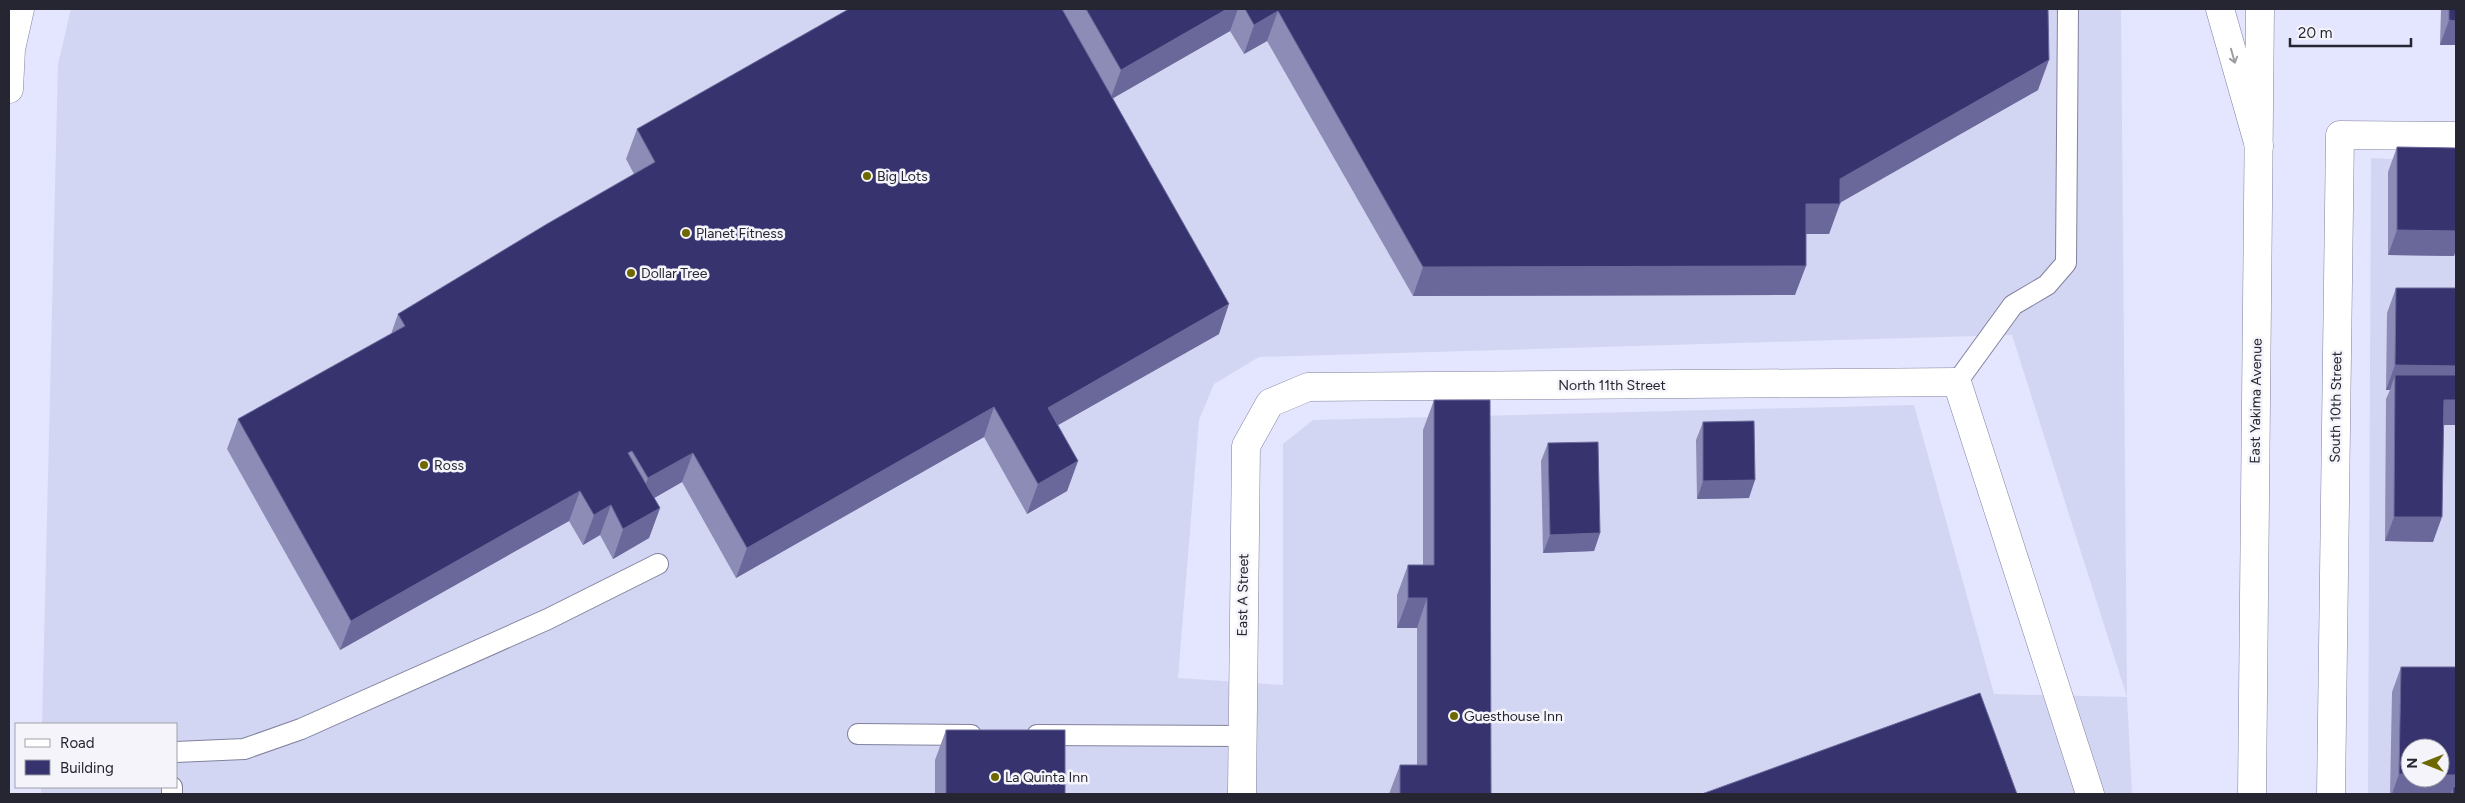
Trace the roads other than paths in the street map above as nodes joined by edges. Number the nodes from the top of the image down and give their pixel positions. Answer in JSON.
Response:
{"nodes":[{"id":1,"x":20,"y":9,"type":"edge"},
{"id":2,"x":2068,"y":9,"type":"edge"},
{"id":3,"x":2220,"y":9,"type":"edge"},
{"id":4,"x":2260,"y":9,"type":"edge"},
{"id":5,"x":9,"y":89,"type":"edge"},
{"id":6,"x":2456,"y":136,"type":"edge"},
{"id":7,"x":2259,"y":146,"type":"junction"},
{"id":8,"x":1957,"y":382,"type":"junction"},
{"id":9,"x":1270,"y":403,"type":"joint"},
{"id":10,"x":658,"y":564,"type":"dead end"},
{"id":11,"x":858,"y":734,"type":"dead end"},
{"id":12,"x":987,"y":735,"type":"edge"},
{"id":13,"x":1017,"y":735,"type":"edge"},
{"id":14,"x":1243,"y":736,"type":"junction"},
{"id":15,"x":178,"y":752,"type":"edge"},
{"id":16,"x":1242,"y":794,"type":"edge"},
{"id":17,"x":2090,"y":794,"type":"edge"},
{"id":18,"x":2252,"y":794,"type":"edge"},
{"id":19,"x":2331,"y":794,"type":"edge"}],
"edges":[{"from":1,"to":5,"type":"main road"},
{"from":2,"to":8,"type":"lane"},
{"from":3,"to":7,"type":"main road","one_way":true},
{"from":4,"to":7,"type":"main road","name":"East Yakima Avenue"},
{"from":6,"to":19,"type":"main road","name":"South 10th Street"},
{"from":7,"to":18,"type":"main road","name":"East Yakima Avenue"},
{"from":8,"to":9,"type":"main road","name":"North 11th Street"},
{"from":8,"to":17,"type":"main road"},
{"from":9,"to":14,"type":"main road","name":"East A Street"},
{"from":10,"to":15,"type":"lane"},
{"from":11,"to":12,"type":"lane"},
{"from":13,"to":14,"type":"lane"},
{"from":14,"to":16,"type":"main road","name":"East A Street"}]}
